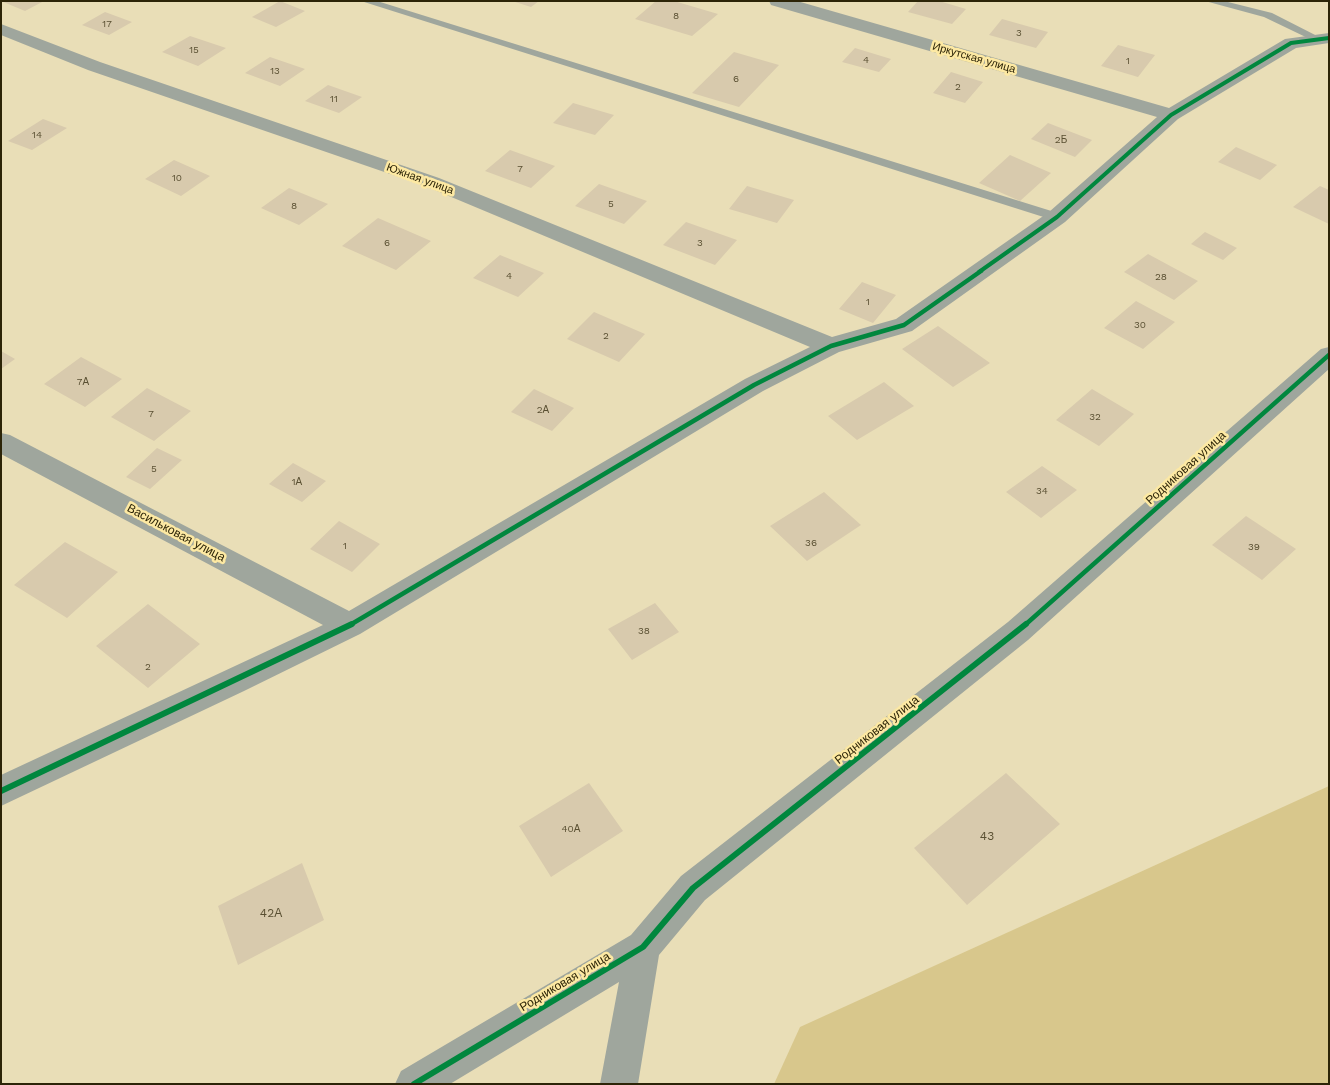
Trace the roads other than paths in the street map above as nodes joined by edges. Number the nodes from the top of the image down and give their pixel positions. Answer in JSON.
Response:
{"nodes":[{"id":1,"x":366,"y":1,"type":"edge"},
{"id":2,"x":777,"y":1,"type":"edge"},
{"id":3,"x":1210,"y":1,"type":"edge"},
{"id":4,"x":1,"y":29,"type":"edge"},
{"id":5,"x":1324,"y":39,"type":"edge"},
{"id":6,"x":1171,"y":115,"type":"junction"},
{"id":7,"x":1057,"y":217,"type":"junction"},
{"id":8,"x":831,"y":346,"type":"junction"},
{"id":9,"x":1329,"y":355,"type":"edge"},
{"id":10,"x":1,"y":442,"type":"edge"},
{"id":11,"x":350,"y":625,"type":"junction"},
{"id":12,"x":1,"y":790,"type":"edge"},
{"id":13,"x":643,"y":947,"type":"junction"},
{"id":14,"x":414,"y":1084,"type":"edge"},
{"id":15,"x":619,"y":1084,"type":"edge"}],
"edges":[{"from":1,"to":7,"type":"lane"},
{"from":2,"to":6,"type":"street","name":"Иркутская улица"},
{"from":3,"to":5,"type":"lane"},
{"from":4,"to":8,"type":"street","name":"Южная улица"},
{"from":5,"to":6,"type":"street"},
{"from":6,"to":7,"type":"street"},
{"from":7,"to":8,"type":"street"},
{"from":8,"to":11,"type":"street"},
{"from":9,"to":13,"type":"street","name":"Родниковая улица"},
{"from":10,"to":11,"type":"street","name":"Васильковая улица"},
{"from":11,"to":12,"type":"street"},
{"from":13,"to":14,"type":"street","name":"Родниковая улица"},
{"from":13,"to":15,"type":"street"}]}
